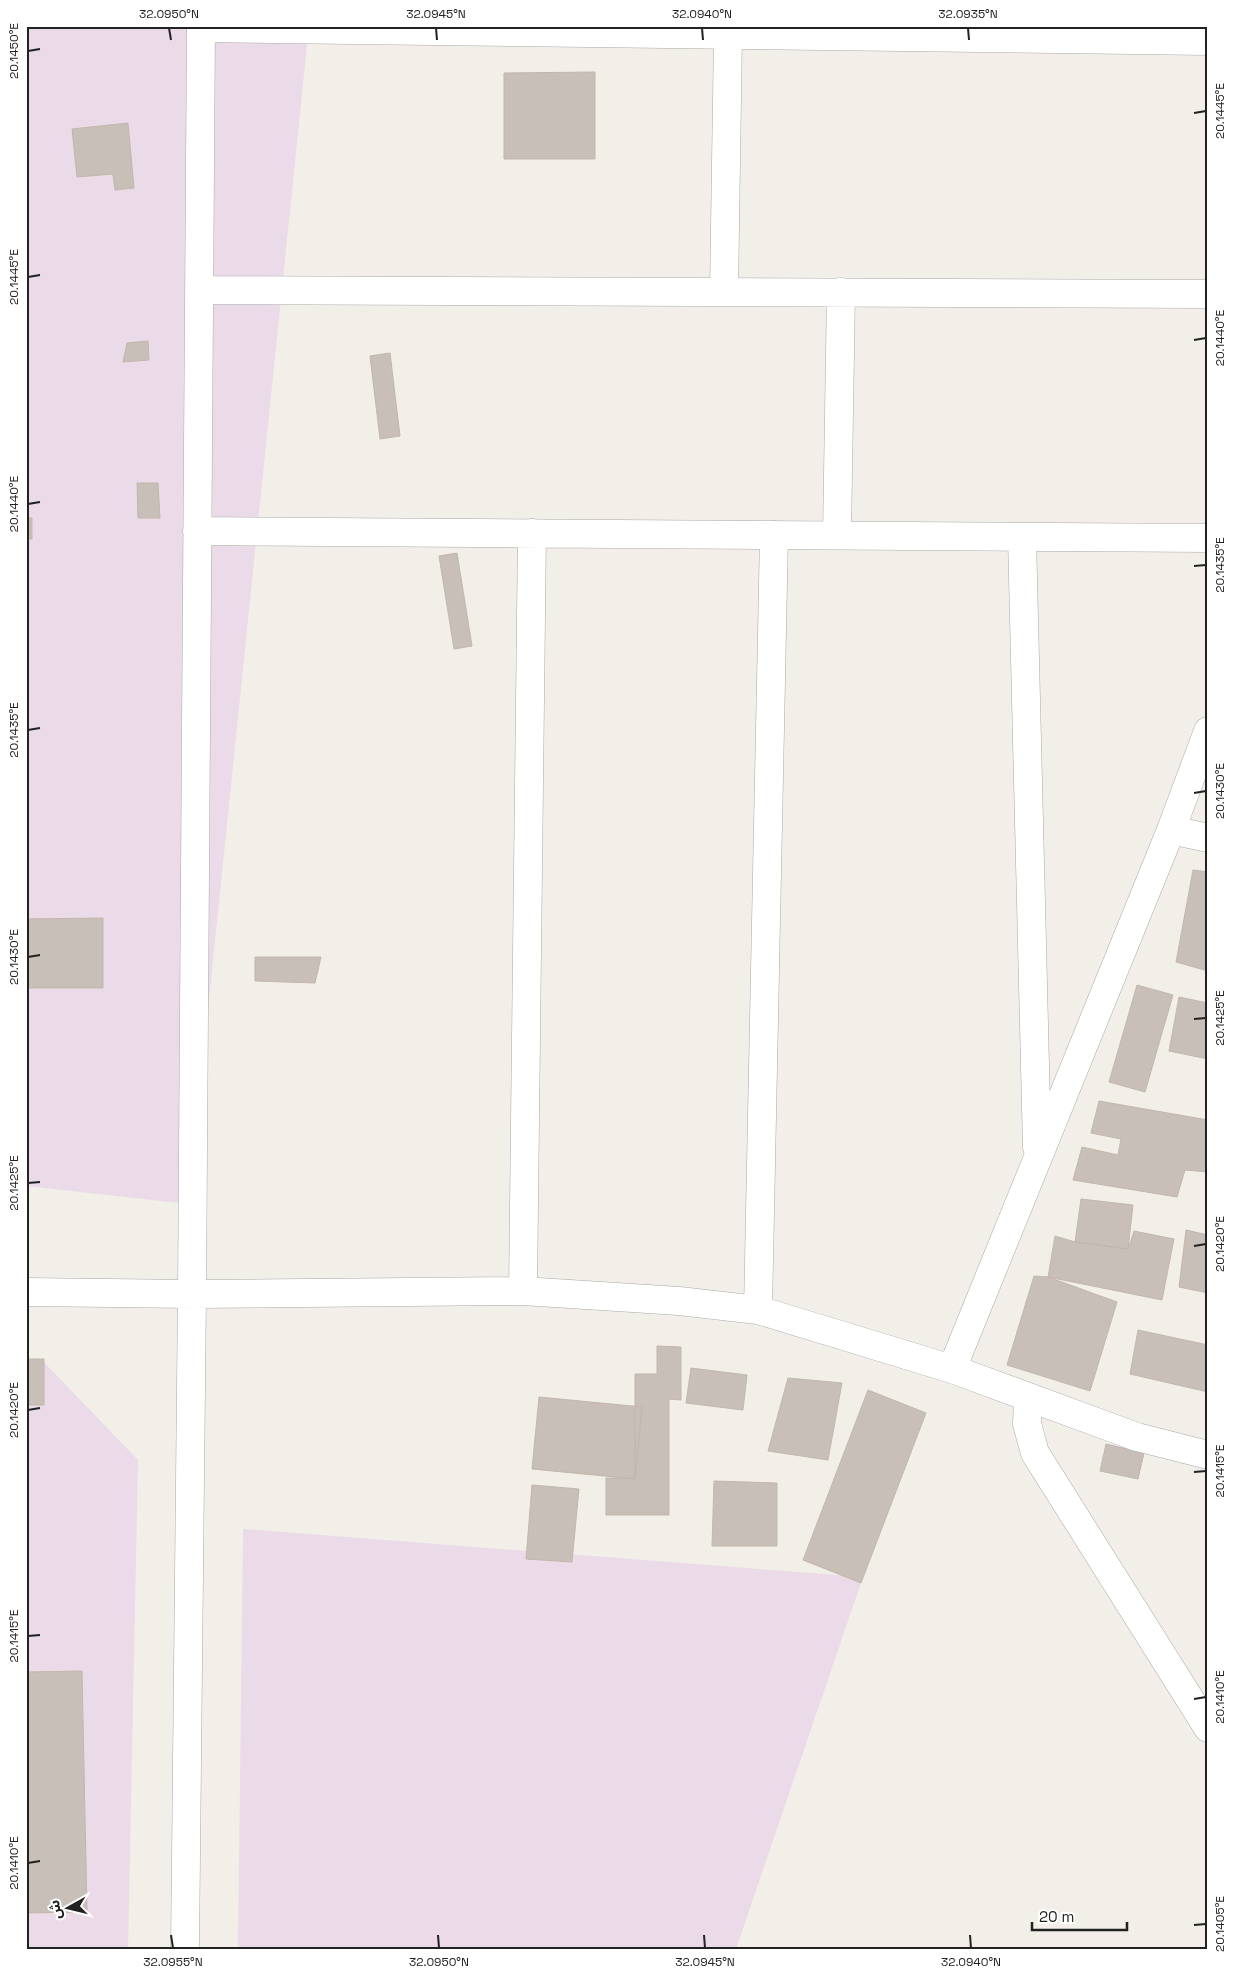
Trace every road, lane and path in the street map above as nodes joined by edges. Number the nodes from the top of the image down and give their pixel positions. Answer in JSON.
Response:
{"nodes":[{"id":1,"x":201,"y":27,"type":"edge"},
{"id":2,"x":275,"y":28,"type":"edge"},
{"id":3,"x":526,"y":29,"type":"edge"},
{"id":4,"x":1081,"y":33,"type":"edge"},
{"id":5,"x":728,"y":35,"type":"junction"},
{"id":6,"x":1208,"y":40,"type":"edge"},
{"id":7,"x":199,"y":290,"type":"junction"},
{"id":8,"x":724,"y":292,"type":"junction"},
{"id":9,"x":841,"y":292,"type":"junction"},
{"id":10,"x":1208,"y":294,"type":"edge"},
{"id":11,"x":196,"y":531,"type":"junction"},
{"id":12,"x":532,"y":533,"type":"junction"},
{"id":13,"x":774,"y":535,"type":"junction"},
{"id":14,"x":837,"y":535,"type":"junction"},
{"id":15,"x":1022,"y":537,"type":"junction"},
{"id":16,"x":1208,"y":538,"type":"edge"},
{"id":17,"x":1208,"y":731,"type":"edge"},
{"id":18,"x":1171,"y":830,"type":"junction"},
{"id":19,"x":1208,"y":838,"type":"edge"},
{"id":20,"x":1037,"y":1159,"type":"junction"},
{"id":21,"x":523,"y":1291,"type":"junction"},
{"id":22,"x":26,"y":1292,"type":"edge"},
{"id":23,"x":192,"y":1294,"type":"junction"},
{"id":24,"x":758,"y":1310,"type":"junction"},
{"id":25,"x":952,"y":1369,"type":"junction"},
{"id":26,"x":1028,"y":1397,"type":"junction"},
{"id":27,"x":1208,"y":1455,"type":"edge"},
{"id":28,"x":1208,"y":1728,"type":"edge"},
{"id":29,"x":185,"y":1949,"type":"edge"}],
"edges":[{"from":1,"to":2,"type":"street"},
{"from":1,"to":7,"type":"street"},
{"from":2,"to":3,"type":"street"},
{"from":3,"to":5,"type":"street"},
{"from":4,"to":5,"type":"street"},
{"from":4,"to":6,"type":"street"},
{"from":5,"to":8,"type":"street"},
{"from":7,"to":8,"type":"street"},
{"from":7,"to":11,"type":"street"},
{"from":8,"to":9,"type":"street"},
{"from":9,"to":10,"type":"street"},
{"from":9,"to":14,"type":"street"},
{"from":11,"to":12,"type":"street"},
{"from":11,"to":23,"type":"street"},
{"from":12,"to":13,"type":"street"},
{"from":12,"to":21,"type":"street"},
{"from":13,"to":14,"type":"street"},
{"from":13,"to":24,"type":"street"},
{"from":14,"to":15,"type":"street"},
{"from":15,"to":16,"type":"street"},
{"from":15,"to":20,"type":"street"},
{"from":17,"to":18,"type":"street"},
{"from":18,"to":19,"type":"street"},
{"from":18,"to":20,"type":"street"},
{"from":20,"to":25,"type":"street"},
{"from":21,"to":23,"type":"street"},
{"from":21,"to":24,"type":"street"},
{"from":22,"to":23,"type":"street"},
{"from":23,"to":29,"type":"street"},
{"from":24,"to":25,"type":"street"},
{"from":25,"to":26,"type":"street"},
{"from":26,"to":27,"type":"street"},
{"from":26,"to":28,"type":"street"}]}
